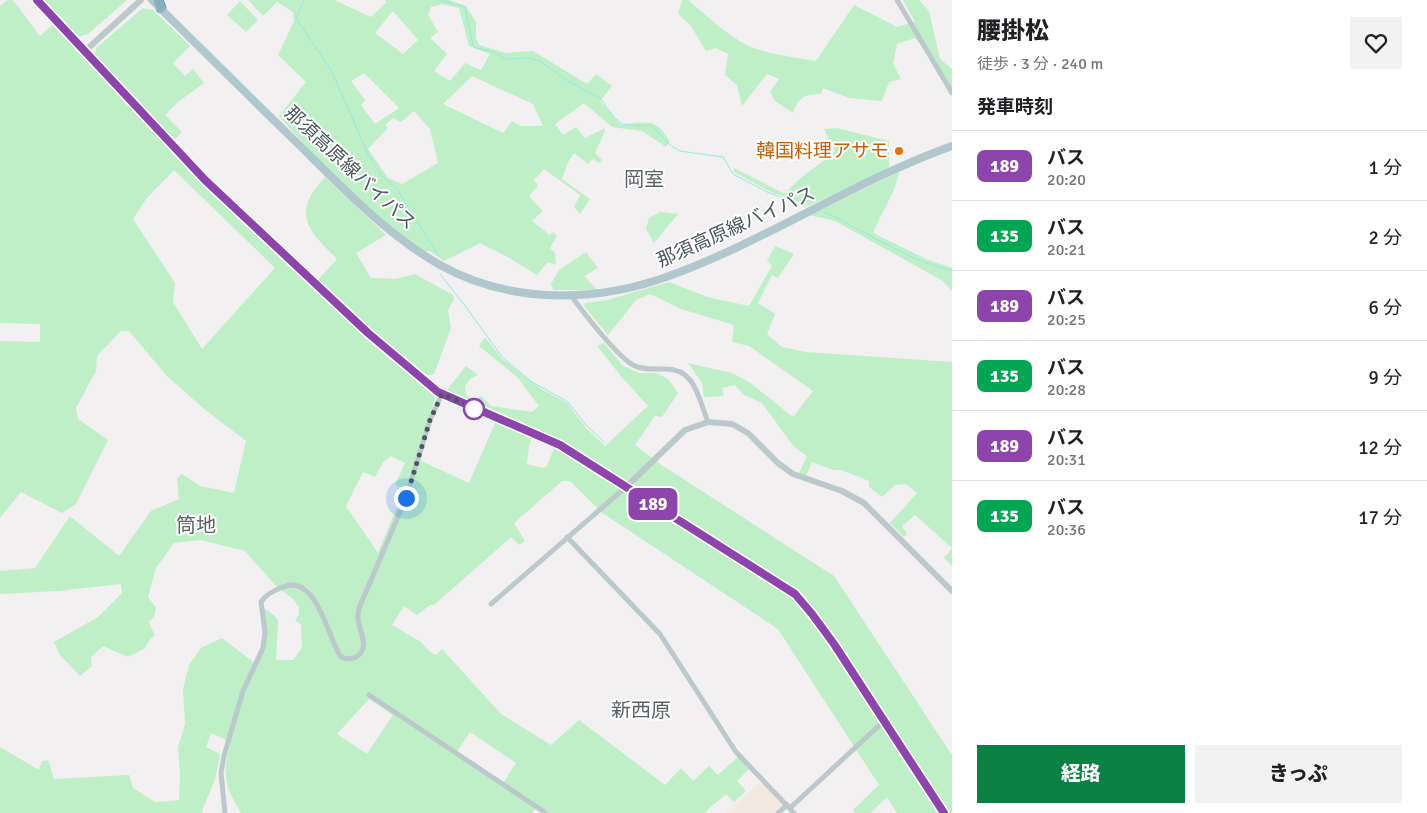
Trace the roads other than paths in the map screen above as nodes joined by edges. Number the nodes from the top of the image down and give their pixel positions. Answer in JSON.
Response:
{"nodes":[{"id":1,"x":37,"y":0,"type":"edge"},
{"id":2,"x":140,"y":0,"type":"edge"},
{"id":3,"x":152,"y":0,"type":"edge"},
{"id":4,"x":897,"y":0,"type":"edge"},
{"id":5,"x":159,"y":4,"type":"edge"},
{"id":6,"x":85,"y":51,"type":"junction"},
{"id":7,"x":952,"y":93,"type":"edge"},
{"id":8,"x":952,"y":146,"type":"edge"},
{"id":9,"x":571,"y":296,"type":"junction"},
{"id":10,"x":442,"y":394,"type":"junction"},
{"id":11,"x":708,"y":422,"type":"junction"},
{"id":12,"x":626,"y":487,"type":"junction"},
{"id":13,"x":567,"y":537,"type":"junction"},
{"id":14,"x":952,"y":591,"type":"edge"},
{"id":15,"x":491,"y":604,"type":"dead end"},
{"id":16,"x":369,"y":695,"type":"dead end"},
{"id":17,"x":884,"y":721,"type":"junction"},
{"id":18,"x":788,"y":807,"type":"junction"},
{"id":19,"x":226,"y":813,"type":"edge"},
{"id":20,"x":546,"y":813,"type":"edge"},
{"id":21,"x":778,"y":813,"type":"edge"},
{"id":22,"x":794,"y":813,"type":"edge"},
{"id":23,"x":944,"y":813,"type":"edge"}],
"edges":[{"from":1,"to":6,"type":"main road"},
{"from":2,"to":6,"type":"street"},
{"from":3,"to":5,"type":"main road","name":"那須高原線バイパス"},
{"from":4,"to":7,"type":"street"},
{"from":5,"to":9,"type":"main road","name":"那須高原線バイパス"},
{"from":6,"to":10,"type":"main road"},
{"from":8,"to":9,"type":"main road","name":"那須高原線バイパス"},
{"from":9,"to":11,"type":"street"},
{"from":10,"to":12,"type":"main road"},
{"from":10,"to":19,"type":"street"},
{"from":11,"to":12,"type":"street"},
{"from":11,"to":14,"type":"street"},
{"from":12,"to":13,"type":"street"},
{"from":12,"to":17,"type":"main road"},
{"from":13,"to":15,"type":"street"},
{"from":13,"to":18,"type":"street"},
{"from":16,"to":20,"type":"street"},
{"from":17,"to":18,"type":"street"},
{"from":17,"to":23,"type":"main road"},
{"from":18,"to":21,"type":"street"},
{"from":18,"to":22,"type":"street"}]}
